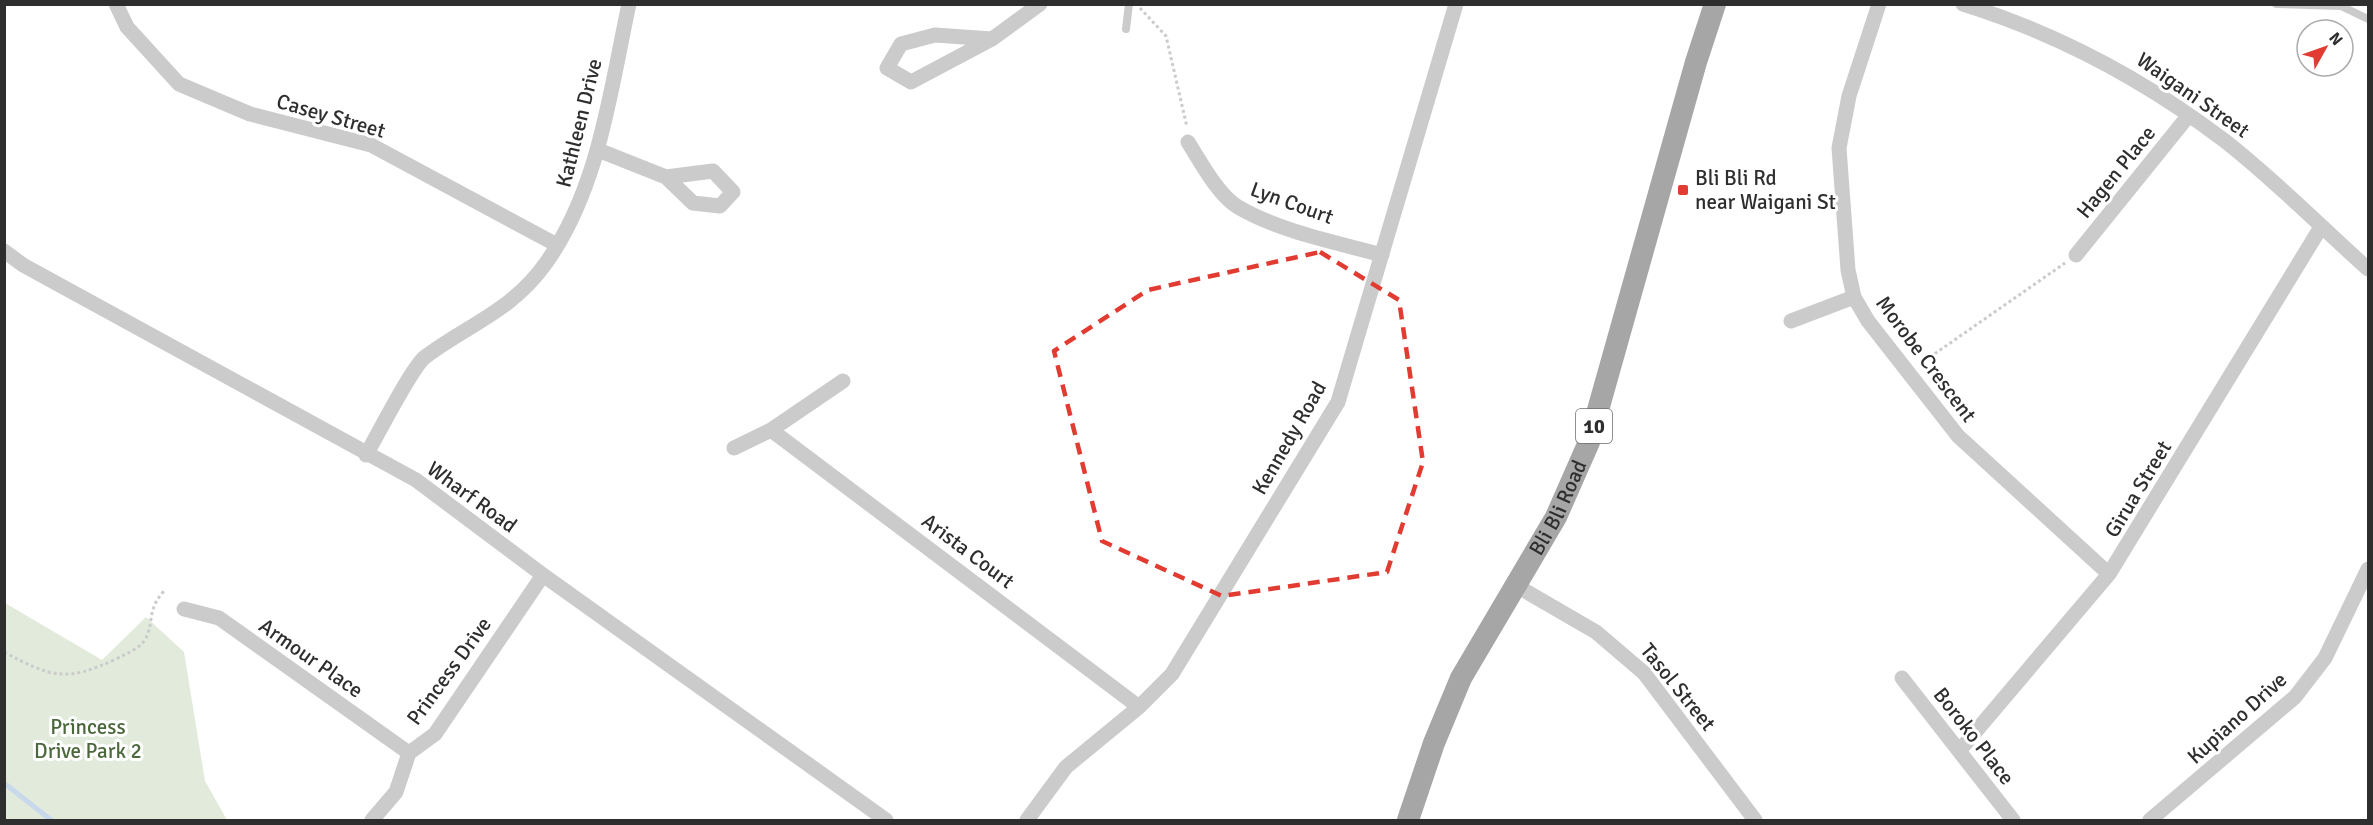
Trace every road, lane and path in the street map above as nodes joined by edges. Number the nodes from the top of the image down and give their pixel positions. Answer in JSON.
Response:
{"nodes":[{"id":1,"x":116,"y":4,"type":"edge"},
{"id":2,"x":629,"y":4,"type":"edge"},
{"id":3,"x":1041,"y":4,"type":"edge"},
{"id":4,"x":1129,"y":4,"type":"edge"},
{"id":5,"x":1137,"y":4,"type":"edge"},
{"id":6,"x":1456,"y":4,"type":"edge"},
{"id":7,"x":1715,"y":4,"type":"edge"},
{"id":8,"x":1879,"y":4,"type":"edge"},
{"id":9,"x":1963,"y":4,"type":"edge"},
{"id":10,"x":2276,"y":4,"type":"edge"},
{"id":11,"x":2368,"y":19,"type":"edge"},
{"id":12,"x":1126,"y":29,"type":"dead end"},
{"id":13,"x":992,"y":39,"type":"junction"},
{"id":14,"x":2189,"y":115,"type":"junction"},
{"id":15,"x":1188,"y":142,"type":"joint"},
{"id":16,"x":598,"y":150,"type":"junction"},
{"id":17,"x":666,"y":177,"type":"dead end"},
{"id":18,"x":2321,"y":227,"type":"junction"},
{"id":19,"x":557,"y":245,"type":"junction"},
{"id":20,"x":4,"y":251,"type":"edge"},
{"id":21,"x":1382,"y":255,"type":"junction"},
{"id":22,"x":2076,"y":255,"type":"joint"},
{"id":23,"x":2368,"y":269,"type":"edge"},
{"id":24,"x":1854,"y":297,"type":"junction"},
{"id":25,"x":1791,"y":321,"type":"dead end"},
{"id":26,"x":1908,"y":373,"type":"junction"},
{"id":27,"x":843,"y":381,"type":"dead end"},
{"id":28,"x":771,"y":430,"type":"junction"},
{"id":29,"x":734,"y":448,"type":"dead end"},
{"id":30,"x":366,"y":454,"type":"junction"},
{"id":31,"x":2368,"y":569,"type":"edge"},
{"id":32,"x":2109,"y":574,"type":"junction"},
{"id":33,"x":543,"y":575,"type":"junction"},
{"id":34,"x":1515,"y":585,"type":"junction"},
{"id":35,"x":164,"y":591,"type":"dead end"},
{"id":36,"x":184,"y":609,"type":"dead end"},
{"id":37,"x":4,"y":652,"type":"edge"},
{"id":38,"x":1902,"y":678,"type":"dead end"},
{"id":39,"x":1140,"y":707,"type":"junction"},
{"id":40,"x":1960,"y":750,"type":"junction"},
{"id":41,"x":409,"y":753,"type":"junction"},
{"id":42,"x":372,"y":820,"type":"edge"},
{"id":43,"x":886,"y":820,"type":"edge"},
{"id":44,"x":1027,"y":820,"type":"edge"},
{"id":45,"x":1408,"y":820,"type":"edge"},
{"id":46,"x":1755,"y":820,"type":"edge"},
{"id":47,"x":2013,"y":820,"type":"edge"},
{"id":48,"x":2150,"y":820,"type":"edge"}],
"edges":[{"from":1,"to":19,"type":"street","name":"Casey Street"},
{"from":2,"to":16,"type":"street","name":"Kathleen Drive"},
{"from":3,"to":13,"type":"street"},
{"from":4,"to":12,"type":"lane"},
{"from":5,"to":15,"type":"path"},
{"from":6,"to":21,"type":"street","name":"Kennedy Road"},
{"from":7,"to":34,"type":"main road","name":"Bli Bli Road","number":"10"},
{"from":8,"to":24,"type":"street","name":"Morobe Crescent"},
{"from":9,"to":14,"type":"street","name":"Waigani Street"},
{"from":10,"to":11,"type":"lane"},
{"from":13,"to":13,"type":"street"},
{"from":14,"to":18,"type":"street","name":"Waigani Street"},
{"from":14,"to":22,"type":"street","name":"Hagen Place"},
{"from":15,"to":21,"type":"street","name":"Lyn Court"},
{"from":16,"to":17,"type":"street"},
{"from":16,"to":19,"type":"street","name":"Kathleen Drive"},
{"from":18,"to":23,"type":"street","name":"Waigani Street"},
{"from":18,"to":32,"type":"street","name":"Girua Street"},
{"from":19,"to":30,"type":"street","name":"Kathleen Drive"},
{"from":20,"to":30,"type":"street","name":"Wharf Road"},
{"from":21,"to":39,"type":"street","name":"Kennedy Road"},
{"from":22,"to":26,"type":"path"},
{"from":24,"to":25,"type":"street"},
{"from":24,"to":26,"type":"street","name":"Morobe Crescent"},
{"from":26,"to":32,"type":"street","name":"Morobe Crescent"},
{"from":27,"to":28,"type":"street"},
{"from":28,"to":29,"type":"street"},
{"from":28,"to":39,"type":"street","name":"Arista Court"},
{"from":30,"to":33,"type":"street","name":"Wharf Road"},
{"from":31,"to":48,"type":"street","name":"Kupiano Drive"},
{"from":32,"to":40,"type":"street","name":"Girua Street"},
{"from":33,"to":41,"type":"street","name":"Princess Drive"},
{"from":33,"to":43,"type":"street","name":"Wharf Road"},
{"from":34,"to":45,"type":"main road","name":"Bli Bli Road","number":"10"},
{"from":34,"to":46,"type":"street","name":"Tasol Street"},
{"from":35,"to":37,"type":"path"},
{"from":36,"to":41,"type":"street","name":"Armour Place"},
{"from":38,"to":40,"type":"street","name":"Boroko Place"},
{"from":39,"to":44,"type":"street","name":"Kennedy Road"},
{"from":40,"to":47,"type":"street","name":"Boroko Place"},
{"from":41,"to":42,"type":"street","name":"Princess Drive"}]}
